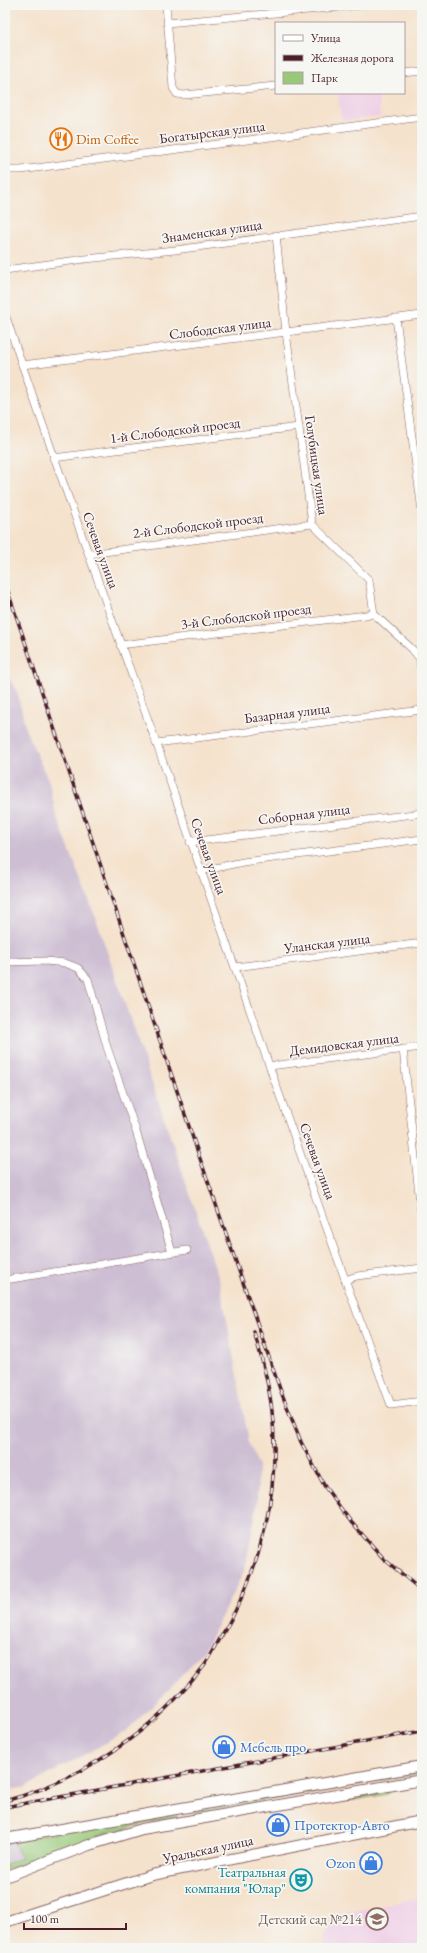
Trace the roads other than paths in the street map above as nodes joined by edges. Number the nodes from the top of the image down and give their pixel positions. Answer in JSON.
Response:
{"nodes":[{"id":1,"x":166,"y":5,"type":"edge"},
{"id":2,"x":362,"y":5,"type":"edge"},
{"id":3,"x":167,"y":23,"type":"junction"},
{"id":4,"x":422,"y":71,"type":"edge"},
{"id":5,"x":405,"y":73,"type":"edge"},
{"id":6,"x":275,"y":86,"type":"edge"},
{"id":7,"x":422,"y":117,"type":"edge"},
{"id":8,"x":5,"y":170,"type":"edge"},
{"id":9,"x":422,"y":216,"type":"edge"},
{"id":10,"x":276,"y":235,"type":"junction"},
{"id":11,"x":5,"y":270,"type":"edge"},
{"id":12,"x":5,"y":314,"type":"edge"},
{"id":13,"x":422,"y":315,"type":"edge"},
{"id":14,"x":396,"y":318,"type":"junction"},
{"id":15,"x":286,"y":332,"type":"junction"},
{"id":16,"x":22,"y":365,"type":"junction"},
{"id":17,"x":299,"y":427,"type":"junction"},
{"id":18,"x":53,"y":458,"type":"junction"},
{"id":19,"x":422,"y":511,"type":"edge"},
{"id":20,"x":312,"y":524,"type":"junction"},
{"id":21,"x":88,"y":554,"type":"junction"},
{"id":22,"x":374,"y":614,"type":"junction"},
{"id":23,"x":120,"y":645,"type":"junction"},
{"id":24,"x":422,"y":680,"type":"edge"},
{"id":25,"x":422,"y":710,"type":"edge"},
{"id":26,"x":156,"y":743,"type":"junction"},
{"id":27,"x":422,"y":812,"type":"edge"},
{"id":28,"x":422,"y":839,"type":"edge"},
{"id":29,"x":190,"y":842,"type":"junction"},
{"id":30,"x":201,"y":871,"type":"junction"},
{"id":31,"x":422,"y":943,"type":"edge"},
{"id":32,"x":5,"y":962,"type":"edge"},
{"id":33,"x":235,"y":967,"type":"junction"},
{"id":34,"x":422,"y":1047,"type":"edge"},
{"id":35,"x":403,"y":1049,"type":"junction"},
{"id":36,"x":270,"y":1066,"type":"junction"},
{"id":37,"x":419,"y":1150,"type":"edge"},
{"id":38,"x":422,"y":1221,"type":"edge"},
{"id":39,"x":187,"y":1250,"type":"dead end"},
{"id":40,"x":172,"y":1252,"type":"junction"},
{"id":41,"x":422,"y":1268,"type":"edge"},
{"id":42,"x":5,"y":1280,"type":"edge"},
{"id":43,"x":345,"y":1280,"type":"junction"},
{"id":44,"x":422,"y":1401,"type":"edge"},
{"id":45,"x":422,"y":1766,"type":"edge"},
{"id":46,"x":422,"y":1780,"type":"edge"},
{"id":47,"x":180,"y":1808,"type":"junction"},
{"id":48,"x":183,"y":1821,"type":"junction"},
{"id":49,"x":422,"y":1821,"type":"edge"},
{"id":50,"x":5,"y":1839,"type":"edge"},
{"id":51,"x":5,"y":1877,"type":"edge"},
{"id":52,"x":5,"y":1922,"type":"edge"}],
"edges":[{"from":1,"to":3,"type":"street"},
{"from":2,"to":3,"type":"street"},
{"from":3,"to":6,"type":"street"},
{"from":4,"to":5,"type":"street"},
{"from":7,"to":8,"type":"street","name":"Богатырская улица"},
{"from":9,"to":10,"type":"street","name":"Знаменская улица"},
{"from":10,"to":11,"type":"street","name":"Знаменская улица"},
{"from":10,"to":15,"type":"street","name":"Голубицкая улица"},
{"from":12,"to":16,"type":"street","name":"Сечевая улица"},
{"from":13,"to":14,"type":"street","name":"Слободская улица"},
{"from":14,"to":15,"type":"street","name":"Слободская улица"},
{"from":14,"to":19,"type":"street"},
{"from":15,"to":16,"type":"street","name":"Слободская улица"},
{"from":15,"to":17,"type":"street","name":"Голубицкая улица"},
{"from":16,"to":18,"type":"street","name":"Сечевая улица"},
{"from":17,"to":18,"type":"street","name":"1-й Слободской проезд"},
{"from":17,"to":20,"type":"street","name":"Голубицкая улица"},
{"from":18,"to":21,"type":"street","name":"Сечевая улица"},
{"from":20,"to":21,"type":"street","name":"2-й Слободской проезд"},
{"from":20,"to":22,"type":"street","name":"Голубицкая улица"},
{"from":21,"to":23,"type":"street","name":"Сечевая улица"},
{"from":22,"to":23,"type":"street","name":"3-й Слободской проезд"},
{"from":22,"to":24,"type":"street"},
{"from":23,"to":26,"type":"street","name":"Сечевая улица"},
{"from":25,"to":26,"type":"street","name":"Базарная улица"},
{"from":26,"to":29,"type":"street","name":"Сечевая улица"},
{"from":27,"to":29,"type":"street","name":"Соборная улица"},
{"from":28,"to":30,"type":"street"},
{"from":29,"to":30,"type":"street","name":"Сечевая улица"},
{"from":30,"to":33,"type":"street","name":"Сечевая улица"},
{"from":31,"to":33,"type":"street","name":"Уланская улица"},
{"from":32,"to":40,"type":"street"},
{"from":33,"to":36,"type":"street","name":"Сечевая улица"},
{"from":34,"to":35,"type":"street","name":"Демидовская улица"},
{"from":35,"to":36,"type":"street","name":"Демидовская улица"},
{"from":35,"to":37,"type":"street"},
{"from":36,"to":43,"type":"street","name":"Сечевая улица"},
{"from":37,"to":38,"type":"street"},
{"from":39,"to":40,"type":"street"},
{"from":40,"to":42,"type":"street"},
{"from":41,"to":43,"type":"street"},
{"from":43,"to":44,"type":"street","name":"Сечевая улица"},
{"from":45,"to":47,"type":"main road"},
{"from":46,"to":48,"type":"main road"},
{"from":47,"to":48,"type":"main road"},
{"from":47,"to":50,"type":"main road"},
{"from":48,"to":51,"type":"main road"},
{"from":49,"to":52,"type":"main road","name":"Уральская улица"}]}
